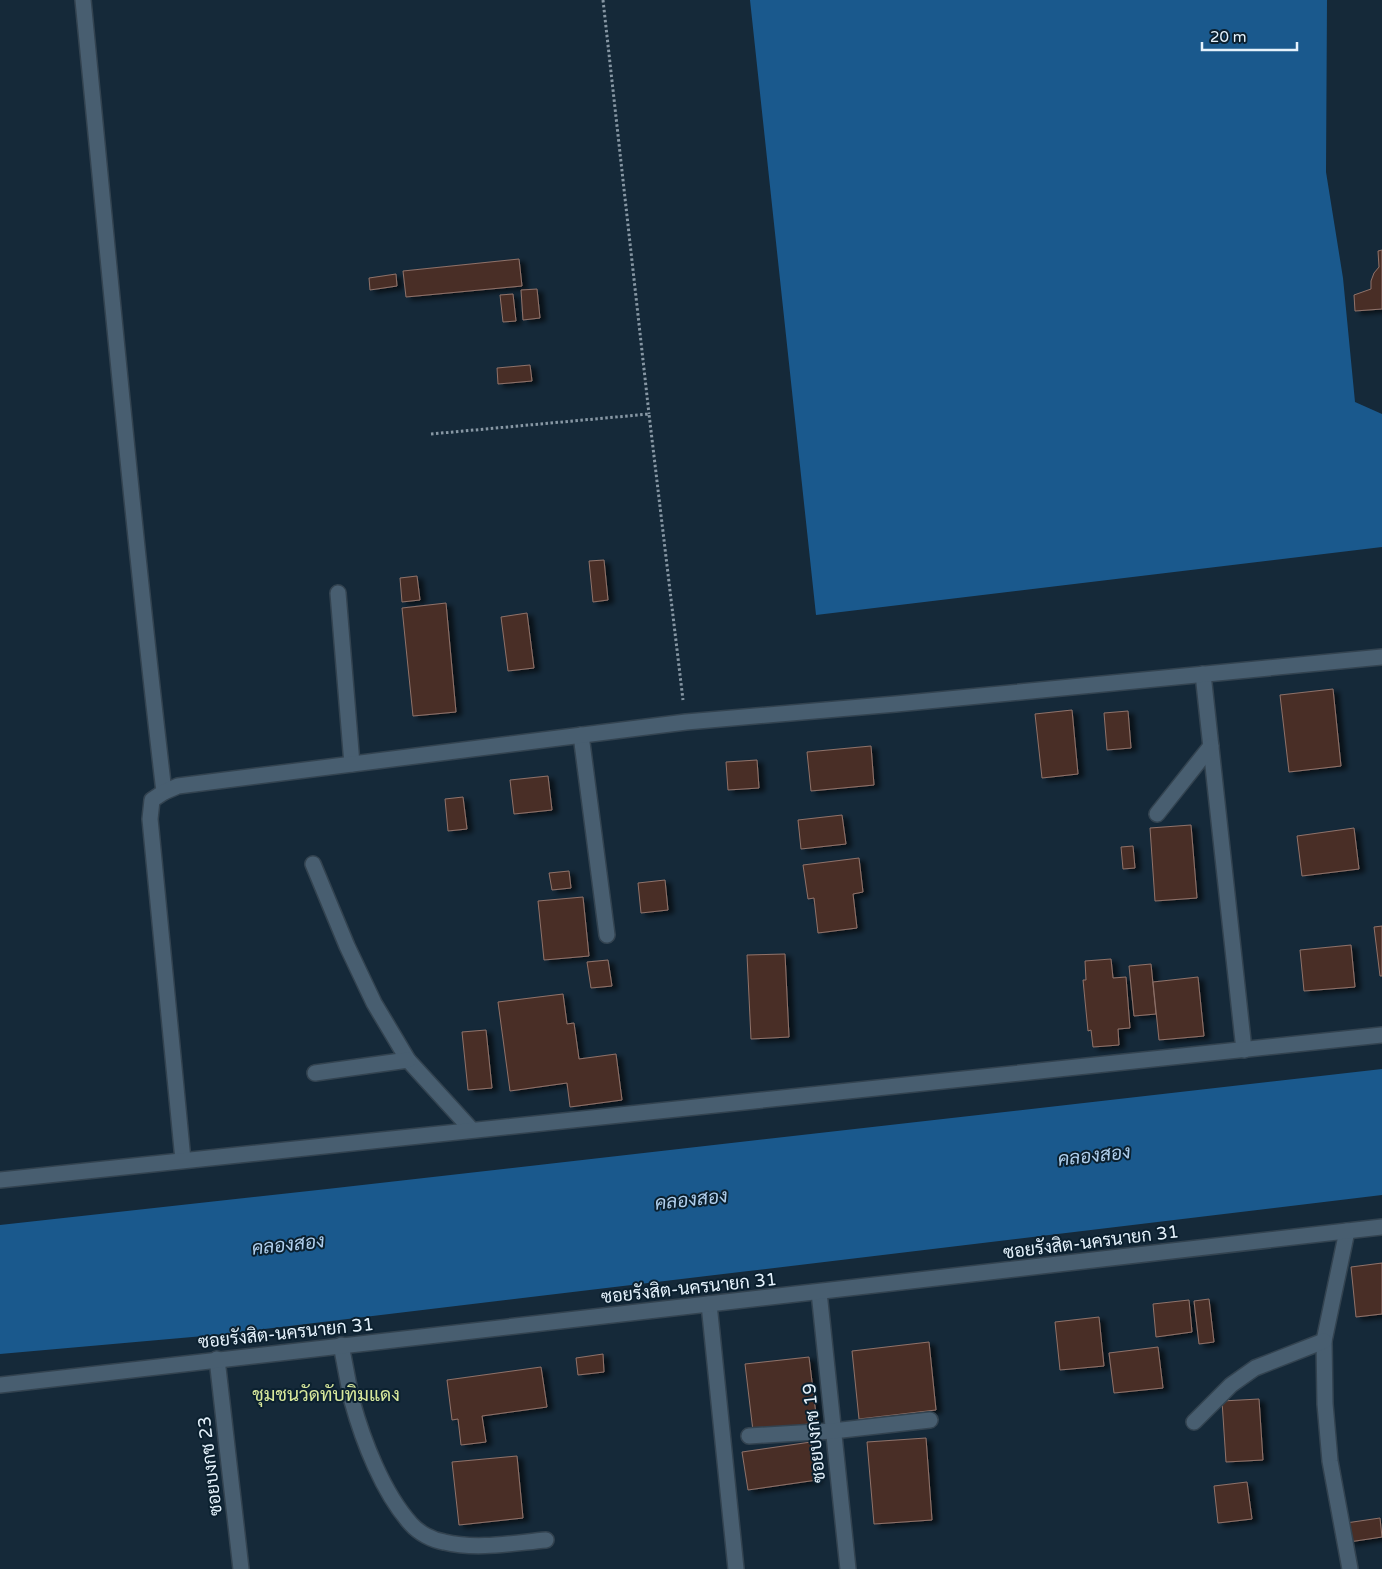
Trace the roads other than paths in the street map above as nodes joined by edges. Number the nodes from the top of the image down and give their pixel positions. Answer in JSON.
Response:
{"nodes":[{"id":1,"x":83,"y":0,"type":"edge"},
{"id":2,"x":338,"y":593,"type":"dead end"},
{"id":3,"x":1382,"y":657,"type":"edge"},
{"id":4,"x":1203,"y":674,"type":"junction"},
{"id":5,"x":582,"y":736,"type":"junction"},
{"id":6,"x":1212,"y":746,"type":"junction"},
{"id":7,"x":352,"y":764,"type":"junction"},
{"id":8,"x":164,"y":792,"type":"junction"},
{"id":9,"x":1157,"y":814,"type":"dead end"},
{"id":10,"x":313,"y":864,"type":"dead end"},
{"id":11,"x":607,"y":935,"type":"dead end"},
{"id":12,"x":1382,"y":1035,"type":"edge"},
{"id":13,"x":1244,"y":1050,"type":"junction"},
{"id":14,"x":408,"y":1060,"type":"junction"},
{"id":15,"x":315,"y":1073,"type":"dead end"},
{"id":16,"x":471,"y":1129,"type":"junction"},
{"id":17,"x":183,"y":1160,"type":"junction"},
{"id":18,"x":0,"y":1180,"type":"edge"},
{"id":19,"x":1382,"y":1227,"type":"edge"},
{"id":20,"x":1347,"y":1231,"type":"junction"},
{"id":21,"x":819,"y":1292,"type":"junction"},
{"id":22,"x":709,"y":1304,"type":"junction"},
{"id":23,"x":1324,"y":1341,"type":"junction"},
{"id":24,"x":342,"y":1345,"type":"junction"},
{"id":25,"x":217,"y":1359,"type":"junction"},
{"id":26,"x":0,"y":1385,"type":"edge"},
{"id":27,"x":930,"y":1420,"type":"dead end"},
{"id":28,"x":1194,"y":1422,"type":"dead end"},
{"id":29,"x":832,"y":1431,"type":"junction"},
{"id":30,"x":750,"y":1436,"type":"dead end"},
{"id":31,"x":546,"y":1540,"type":"dead end"},
{"id":32,"x":241,"y":1569,"type":"edge"},
{"id":33,"x":736,"y":1569,"type":"edge"},
{"id":34,"x":848,"y":1569,"type":"edge"},
{"id":35,"x":1350,"y":1569,"type":"edge"}],
"edges":[{"from":1,"to":8,"type":"street"},
{"from":2,"to":7,"type":"street"},
{"from":3,"to":4,"type":"street"},
{"from":4,"to":5,"type":"street"},
{"from":4,"to":6,"type":"street"},
{"from":5,"to":7,"type":"street"},
{"from":5,"to":11,"type":"street"},
{"from":6,"to":9,"type":"street"},
{"from":6,"to":13,"type":"street"},
{"from":7,"to":8,"type":"street"},
{"from":8,"to":17,"type":"street"},
{"from":10,"to":14,"type":"street"},
{"from":12,"to":13,"type":"street"},
{"from":13,"to":16,"type":"street"},
{"from":14,"to":15,"type":"street"},
{"from":14,"to":16,"type":"street"},
{"from":16,"to":17,"type":"street"},
{"from":17,"to":18,"type":"street"},
{"from":19,"to":20,"type":"street","name":"ซอยรังสิต-นครนายก 31"},
{"from":20,"to":21,"type":"street","name":"ซอยรังสิต-นครนายก 31"},
{"from":20,"to":23,"type":"street"},
{"from":21,"to":22,"type":"street","name":"ซอยรังสิต-นครนายก 31"},
{"from":21,"to":29,"type":"street","name":"ซอยบงกช 19"},
{"from":22,"to":24,"type":"street","name":"ซอยรังสิต-นครนายก 31"},
{"from":22,"to":33,"type":"street"},
{"from":23,"to":28,"type":"street"},
{"from":23,"to":35,"type":"street"},
{"from":24,"to":25,"type":"street","name":"ซอยรังสิต-นครนายก 31"},
{"from":24,"to":31,"type":"street"},
{"from":25,"to":26,"type":"street","name":"ซอยรังสิต-นครนายก 31"},
{"from":25,"to":32,"type":"street","name":"ซอยบงกช 23"},
{"from":27,"to":29,"type":"street"},
{"from":29,"to":30,"type":"street"},
{"from":29,"to":34,"type":"street","name":"ซอยบงกช 19"}]}
